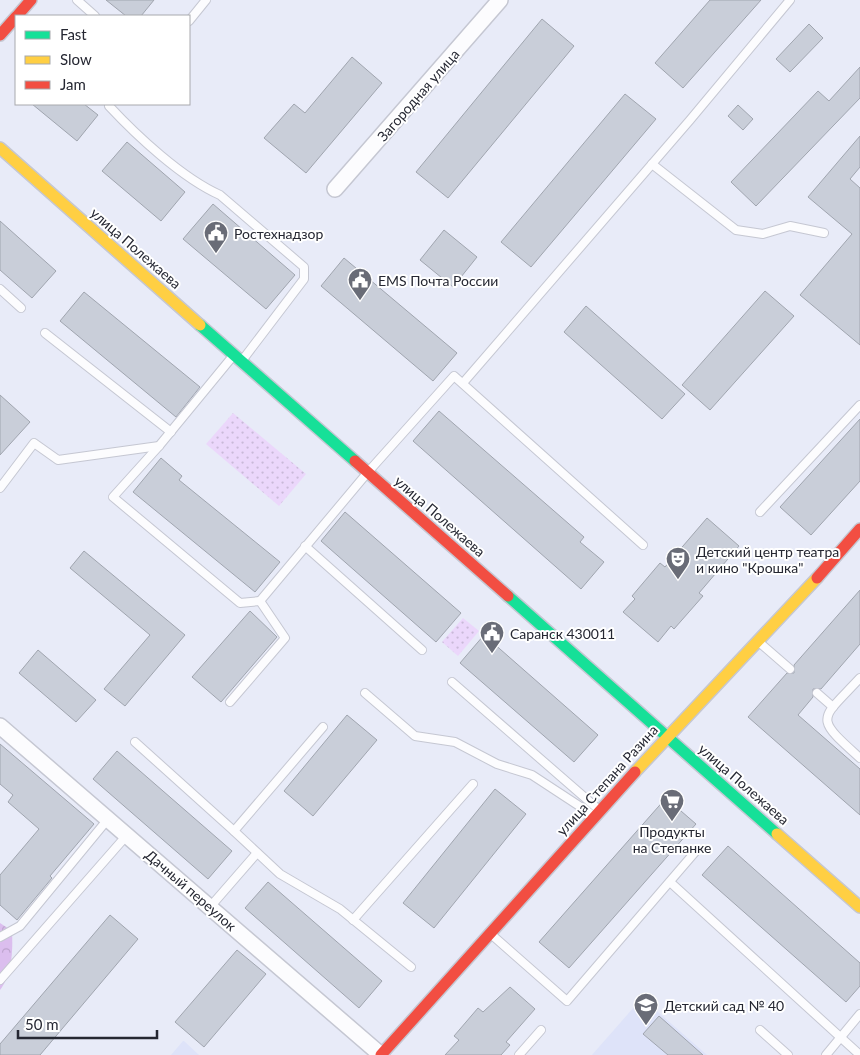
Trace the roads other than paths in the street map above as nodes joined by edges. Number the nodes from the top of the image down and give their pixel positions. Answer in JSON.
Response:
{"nodes":[{"id":1,"x":31,"y":0,"type":"edge"},
{"id":2,"x":78,"y":0,"type":"edge"},
{"id":3,"x":206,"y":0,"type":"edge"},
{"id":4,"x":500,"y":0,"type":"edge"},
{"id":5,"x":790,"y":0,"type":"edge"},
{"id":6,"x":17,"y":15,"type":"edge"},
{"id":7,"x":94,"y":15,"type":"edge"},
{"id":8,"x":15,"y":17,"type":"edge"},
{"id":9,"x":190,"y":20,"type":"edge"},
{"id":10,"x":0,"y":35,"type":"edge"},
{"id":11,"x":110,"y":105,"type":"edge"},
{"id":12,"x":0,"y":148,"type":"edge"},
{"id":13,"x":652,"y":164,"type":"junction"},
{"id":14,"x":335,"y":189,"type":"dead end"},
{"id":15,"x":824,"y":233,"type":"dead end"},
{"id":16,"x":0,"y":289,"type":"edge"},
{"id":17,"x":22,"y":308,"type":"dead end"},
{"id":18,"x":45,"y":332,"type":"dead end"},
{"id":19,"x":238,"y":358,"type":"junction"},
{"id":20,"x":462,"y":383,"type":"junction"},
{"id":21,"x":860,"y":405,"type":"edge"},
{"id":22,"x":171,"y":432,"type":"junction"},
{"id":23,"x":159,"y":446,"type":"junction"},
{"id":24,"x":368,"y":472,"type":"junction"},
{"id":25,"x":0,"y":488,"type":"edge"},
{"id":26,"x":760,"y":512,"type":"dead end"},
{"id":27,"x":860,"y":529,"type":"edge"},
{"id":28,"x":643,"y":545,"type":"dead end"},
{"id":29,"x":305,"y":546,"type":"junction"},
{"id":30,"x":260,"y":601,"type":"junction"},
{"id":31,"x":758,"y":642,"type":"junction"},
{"id":32,"x":422,"y":650,"type":"dead end"},
{"id":33,"x":790,"y":670,"type":"dead end"},
{"id":34,"x":860,"y":678,"type":"edge"},
{"id":35,"x":452,"y":682,"type":"dead end"},
{"id":36,"x":365,"y":693,"type":"dead end"},
{"id":37,"x":817,"y":693,"type":"dead end"},
{"id":38,"x":230,"y":702,"type":"dead end"},
{"id":39,"x":833,"y":707,"type":"junction"},
{"id":40,"x":0,"y":726,"type":"edge"},
{"id":41,"x":323,"y":728,"type":"dead end"},
{"id":42,"x":667,"y":736,"type":"junction"},
{"id":43,"x":135,"y":742,"type":"dead end"},
{"id":44,"x":860,"y":758,"type":"edge"},
{"id":45,"x":473,"y":784,"type":"dead end"},
{"id":46,"x":597,"y":814,"type":"junction"},
{"id":47,"x":108,"y":819,"type":"junction"},
{"id":48,"x":234,"y":831,"type":"junction"},
{"id":49,"x":126,"y":835,"type":"junction"},
{"id":50,"x":696,"y":851,"type":"dead end"},
{"id":51,"x":257,"y":853,"type":"junction"},
{"id":52,"x":670,"y":882,"type":"junction"},
{"id":53,"x":210,"y":907,"type":"junction"},
{"id":54,"x":860,"y":907,"type":"edge"},
{"id":55,"x":353,"y":920,"type":"junction"},
{"id":56,"x":489,"y":933,"type":"junction"},
{"id":57,"x":0,"y":937,"type":"edge"},
{"id":58,"x":411,"y":967,"type":"dead end"},
{"id":59,"x":0,"y":980,"type":"edge"},
{"id":60,"x":860,"y":1014,"type":"edge"},
{"id":61,"x":541,"y":1030,"type":"dead end"},
{"id":62,"x":760,"y":1030,"type":"dead end"},
{"id":63,"x":841,"y":1038,"type":"junction"},
{"id":64,"x":381,"y":1055,"type":"edge"},
{"id":65,"x":519,"y":1055,"type":"edge"},
{"id":66,"x":788,"y":1055,"type":"edge"},
{"id":67,"x":826,"y":1055,"type":"edge"},
{"id":68,"x":860,"y":1055,"type":"edge"}],
"edges":[{"from":1,"to":6,"type":"main road"},
{"from":2,"to":7,"type":"lane"},
{"from":3,"to":9,"type":"lane"},
{"from":4,"to":14,"type":"street","name":"Загородная улица"},
{"from":5,"to":13,"type":"lane"},
{"from":8,"to":10,"type":"main road"},
{"from":11,"to":19,"type":"lane"},
{"from":12,"to":19,"type":"main road","name":"улица Полежаева"},
{"from":13,"to":15,"type":"lane"},
{"from":13,"to":20,"type":"lane"},
{"from":16,"to":17,"type":"lane"},
{"from":18,"to":22,"type":"lane"},
{"from":19,"to":22,"type":"lane"},
{"from":19,"to":24,"type":"main road","name":"улица Полежаева"},
{"from":20,"to":24,"type":"lane"},
{"from":20,"to":28,"type":"lane"},
{"from":21,"to":26,"type":"lane"},
{"from":22,"to":23,"type":"lane"},
{"from":23,"to":25,"type":"lane"},
{"from":23,"to":30,"type":"lane"},
{"from":24,"to":29,"type":"lane"},
{"from":24,"to":42,"type":"main road","name":"улица Полежаева"},
{"from":27,"to":31,"type":"main road","name":"улица Степана Разина"},
{"from":29,"to":30,"type":"lane"},
{"from":29,"to":32,"type":"lane"},
{"from":30,"to":38,"type":"lane"},
{"from":31,"to":33,"type":"lane"},
{"from":31,"to":42,"type":"main road","name":"улица Степана Разина"},
{"from":34,"to":39,"type":"lane"},
{"from":35,"to":46,"type":"lane"},
{"from":36,"to":46,"type":"lane"},
{"from":37,"to":39,"type":"lane"},
{"from":39,"to":44,"type":"lane"},
{"from":40,"to":47,"type":"street","name":"Дачный переулок"},
{"from":41,"to":48,"type":"lane"},
{"from":42,"to":46,"type":"main road","name":"улица Степана Разина"},
{"from":42,"to":54,"type":"main road","name":"улица Полежаева"},
{"from":43,"to":48,"type":"lane"},
{"from":45,"to":55,"type":"lane"},
{"from":46,"to":56,"type":"main road","name":"улица Степана Разина"},
{"from":47,"to":49,"type":"street","name":"Дачный переулок"},
{"from":47,"to":57,"type":"lane"},
{"from":48,"to":51,"type":"lane"},
{"from":49,"to":53,"type":"street","name":"Дачный переулок"},
{"from":49,"to":59,"type":"lane"},
{"from":50,"to":52,"type":"lane"},
{"from":51,"to":53,"type":"lane"},
{"from":51,"to":55,"type":"lane"},
{"from":52,"to":56,"type":"lane"},
{"from":52,"to":63,"type":"lane"},
{"from":53,"to":64,"type":"street","name":"Дачный переулок"},
{"from":55,"to":58,"type":"lane"},
{"from":56,"to":64,"type":"main road","name":"улица Степана Разина"},
{"from":60,"to":63,"type":"lane"},
{"from":61,"to":65,"type":"lane"},
{"from":62,"to":66,"type":"lane"},
{"from":63,"to":67,"type":"lane"},
{"from":63,"to":68,"type":"lane"}]}
